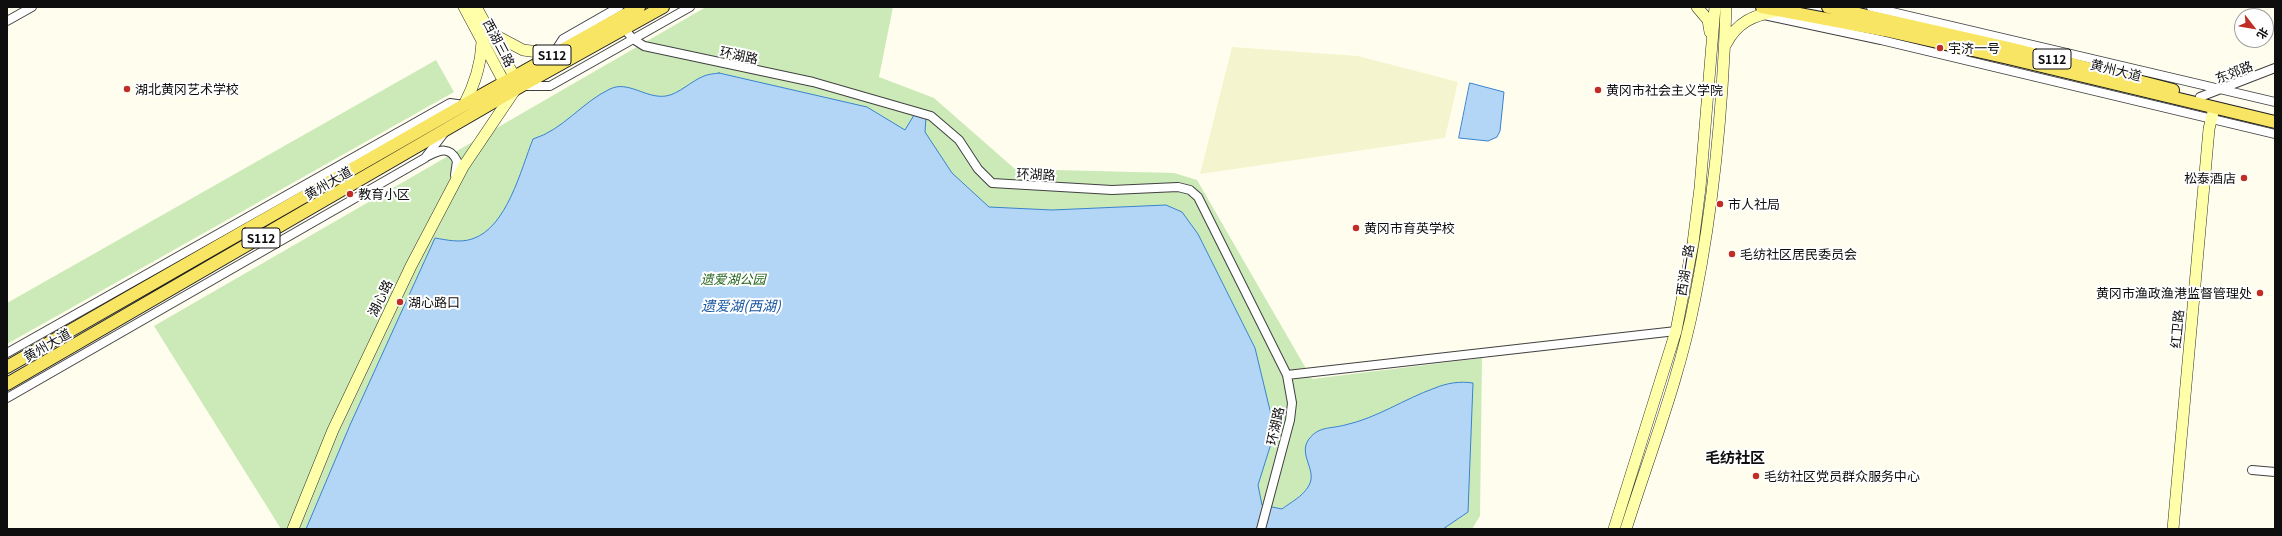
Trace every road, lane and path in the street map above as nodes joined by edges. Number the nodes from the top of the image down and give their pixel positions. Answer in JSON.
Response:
{"nodes":[{"id":1,"x":32,"y":7,"type":"edge"},
{"id":2,"x":464,"y":7,"type":"edge"},
{"id":3,"x":476,"y":7,"type":"edge"},
{"id":4,"x":619,"y":7,"type":"edge"},
{"id":5,"x":639,"y":7,"type":"edge"},
{"id":6,"x":663,"y":7,"type":"edge"},
{"id":7,"x":690,"y":7,"type":"edge"},
{"id":8,"x":1697,"y":7,"type":"edge"},
{"id":9,"x":1715,"y":7,"type":"edge"},
{"id":10,"x":1726,"y":7,"type":"edge"},
{"id":11,"x":1828,"y":7,"type":"edge"},
{"id":12,"x":1871,"y":7,"type":"edge"},
{"id":13,"x":1761,"y":10,"type":"edge"},
{"id":14,"x":7,"y":21,"type":"edge"},
{"id":15,"x":620,"y":24,"type":"junction"},
{"id":16,"x":486,"y":36,"type":"junction"},
{"id":17,"x":633,"y":39,"type":"junction"},
{"id":18,"x":1713,"y":44,"type":"junction"},
{"id":19,"x":1725,"y":46,"type":"junction"},
{"id":20,"x":554,"y":54,"type":"junction"},
{"id":21,"x":2275,"y":68,"type":"edge"},
{"id":22,"x":514,"y":84,"type":"junction"},
{"id":23,"x":2222,"y":90,"type":"junction"},
{"id":24,"x":2200,"y":96,"type":"junction"},
{"id":25,"x":2275,"y":102,"type":"edge"},
{"id":26,"x":464,"y":105,"type":"junction"},
{"id":27,"x":2214,"y":108,"type":"junction"},
{"id":28,"x":2275,"y":114,"type":"edge"},
{"id":29,"x":2211,"y":120,"type":"junction"},
{"id":30,"x":2275,"y":122,"type":"edge"},
{"id":31,"x":444,"y":132,"type":"junction"},
{"id":32,"x":2275,"y":134,"type":"edge"},
{"id":33,"x":425,"y":158,"type":"junction"},
{"id":34,"x":448,"y":195,"type":"junction"},
{"id":35,"x":1676,"y":331,"type":"junction"},
{"id":36,"x":7,"y":353,"type":"edge"},
{"id":37,"x":7,"y":367,"type":"edge"},
{"id":38,"x":1287,"y":375,"type":"junction"},
{"id":39,"x":7,"y":384,"type":"edge"},
{"id":40,"x":7,"y":398,"type":"edge"},
{"id":41,"x":2252,"y":470,"type":"dead end"},
{"id":42,"x":2275,"y":472,"type":"edge"},
{"id":43,"x":293,"y":529,"type":"edge"},
{"id":44,"x":1261,"y":529,"type":"edge"},
{"id":45,"x":1614,"y":529,"type":"edge"},
{"id":46,"x":1626,"y":529,"type":"edge"},
{"id":47,"x":2173,"y":529,"type":"edge"}],
"edges":[{"from":1,"to":14,"type":"street"},
{"from":2,"to":16,"type":"main road","name":"西湖三路"},
{"from":3,"to":16,"type":"main road","name":"西湖三路"},
{"from":4,"to":20,"type":"street"},
{"from":5,"to":15,"type":"main road","name":"黄州大道","number":"S112"},
{"from":6,"to":15,"type":"main road","name":"黄州大道","number":"S112"},
{"from":7,"to":17,"type":"street"},
{"from":8,"to":18,"type":"main road"},
{"from":9,"to":18,"type":"main road","name":"西湖一路"},
{"from":10,"to":19,"type":"main road","name":"西湖一路"},
{"from":11,"to":24,"type":"main road","name":"黄州大道","number":"S112"},
{"from":12,"to":23,"type":"street"},
{"from":13,"to":19,"type":"main road"},
{"from":13,"to":27,"type":"main road","name":"黄州大道","number":"S112"},
{"from":13,"to":29,"type":"street"},
{"from":15,"to":17,"type":"street","name":"环湖路"},
{"from":15,"to":20,"type":"main road","name":"黄州大道","number":"S112"},
{"from":15,"to":22,"type":"main road","name":"黄州大道","number":"S112"},
{"from":16,"to":20,"type":"main road"},
{"from":16,"to":22,"type":"main road","name":"西湖三路"},
{"from":16,"to":26,"type":"main road"},
{"from":17,"to":22,"type":"street"},
{"from":17,"to":38,"type":"street","name":"环湖路"},
{"from":18,"to":35,"type":"main road","name":"西湖一路"},
{"from":19,"to":46,"type":"main road","name":"西湖一路"},
{"from":20,"to":22,"type":"main road","name":"黄州大道","number":"S112"},
{"from":21,"to":23,"type":"street","name":"东郊路"},
{"from":22,"to":26,"type":"main road","name":"黄州大道","number":"S112"},
{"from":22,"to":31,"type":"main road","name":"黄州大道","number":"S112"},
{"from":22,"to":34,"type":"main road","name":"湖心路"},
{"from":23,"to":24,"type":"street","name":"东郊路"},
{"from":23,"to":25,"type":"street"},
{"from":24,"to":28,"type":"main road","name":"黄州大道","number":"S112"},
{"from":26,"to":36,"type":"street"},
{"from":26,"to":37,"type":"main road","name":"黄州大道","number":"S112"},
{"from":27,"to":29,"type":"main road","name":"红卫路"},
{"from":27,"to":30,"type":"main road","name":"黄州大道","number":"S112"},
{"from":29,"to":32,"type":"street"},
{"from":29,"to":47,"type":"main road","name":"红卫路"},
{"from":31,"to":33,"type":"street"},
{"from":31,"to":39,"type":"main road","name":"黄州大道","number":"S112"},
{"from":33,"to":34,"type":"street"},
{"from":33,"to":40,"type":"street"},
{"from":34,"to":43,"type":"main road","name":"湖心路"},
{"from":35,"to":38,"type":"street"},
{"from":35,"to":45,"type":"main road","name":"西湖一路"},
{"from":38,"to":44,"type":"street","name":"环湖路"},
{"from":41,"to":42,"type":"street"}]}
